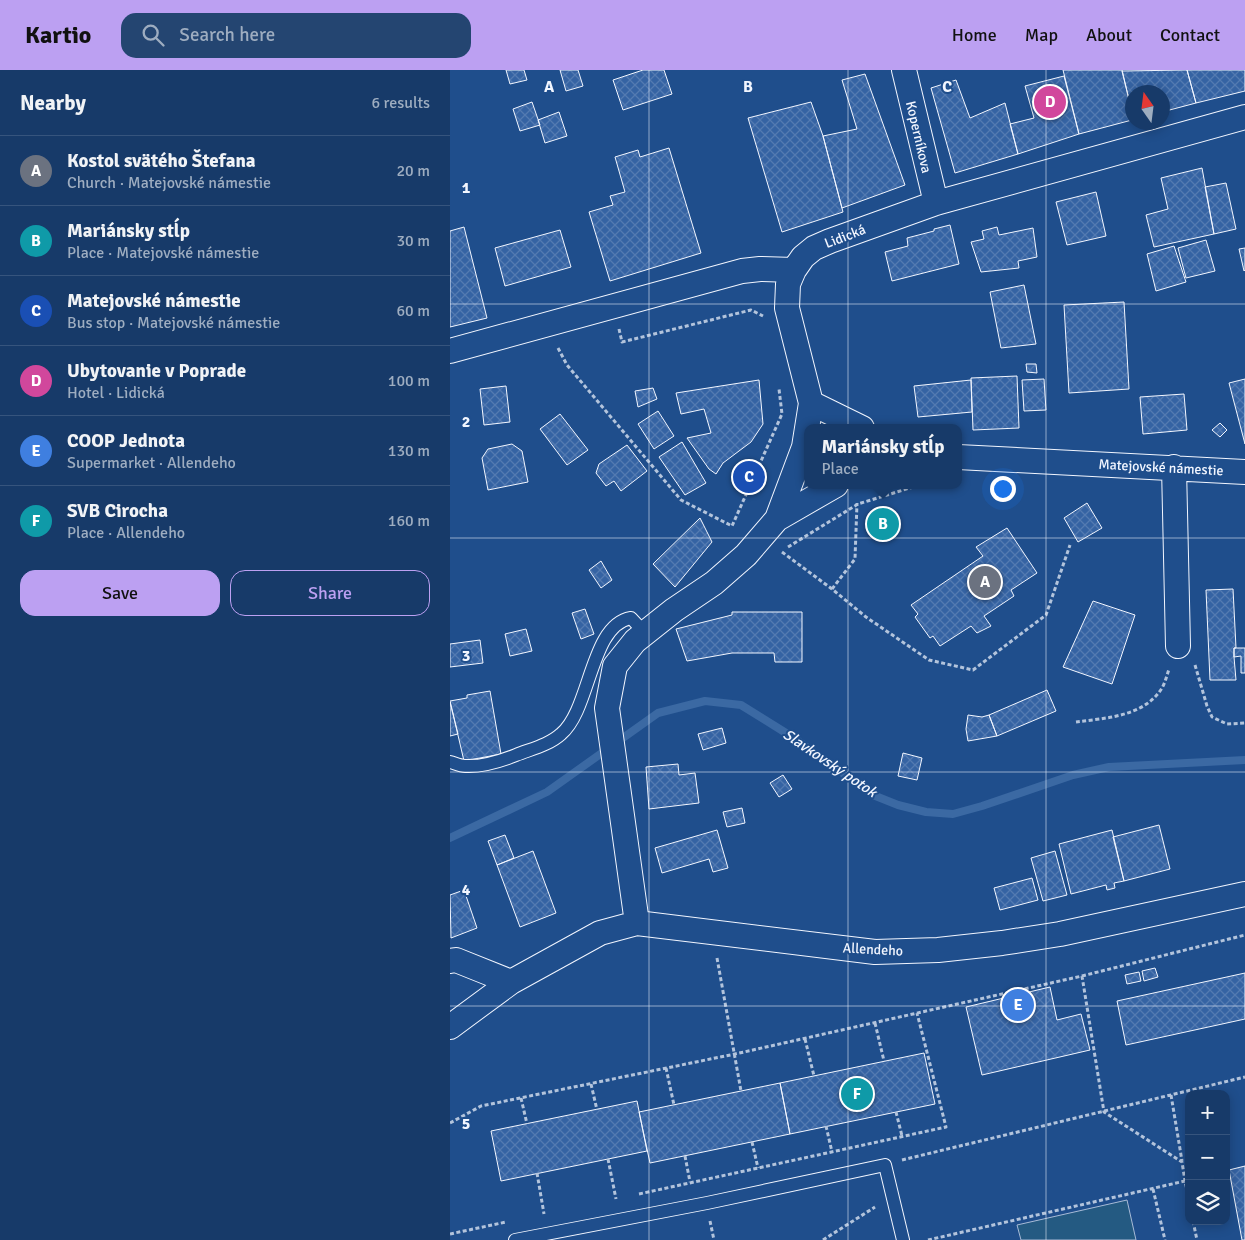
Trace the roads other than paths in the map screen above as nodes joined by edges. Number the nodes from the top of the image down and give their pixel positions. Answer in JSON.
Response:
{"nodes":[{"id":1,"x":904,"y":70,"type":"edge"},
{"id":2,"x":1245,"y":118,"type":"edge"},
{"id":3,"x":936,"y":203,"type":"junction"},
{"id":4,"x":794,"y":270,"type":"junction"},
{"id":5,"x":450,"y":351,"type":"edge"},
{"id":6,"x":811,"y":403,"type":"junction"},
{"id":7,"x":808,"y":424,"type":"edge"},
{"id":8,"x":854,"y":424,"type":"edge"},
{"id":9,"x":804,"y":447,"type":"edge"},
{"id":10,"x":962,"y":457,"type":"edge"},
{"id":11,"x":1174,"y":467,"type":"junction"},
{"id":12,"x":1245,"y":472,"type":"edge"},
{"id":13,"x":845,"y":492,"type":"edge"},
{"id":14,"x":777,"y":519,"type":"junction"},
{"id":15,"x":646,"y":633,"type":"junction"},
{"id":16,"x":1178,"y":646,"type":"road end"},
{"id":17,"x":450,"y":762,"type":"edge"},
{"id":18,"x":1245,"y":894,"type":"edge"},
{"id":19,"x":637,"y":923,"type":"junction"},
{"id":20,"x":450,"y":961,"type":"edge"},
{"id":21,"x":512,"y":982,"type":"junction"},
{"id":22,"x":450,"y":1027,"type":"edge"},
{"id":23,"x":516,"y":1240,"type":"edge"},
{"id":24,"x":903,"y":1240,"type":"edge"}],
"edges":[{"from":1,"to":3,"type":"street","name":"Koperníkova"},
{"from":2,"to":3,"type":"street","name":"Lidická"},
{"from":3,"to":4,"type":"street","name":"Lidická"},
{"from":4,"to":5,"type":"street"},
{"from":4,"to":6,"type":"street"},
{"from":6,"to":7,"type":"street"},
{"from":6,"to":8,"type":"street"},
{"from":9,"to":14,"type":"street"},
{"from":10,"to":11,"type":"street","name":"Matejovské námestie"},
{"from":11,"to":12,"type":"street","name":"Matejovské námestie"},
{"from":11,"to":16,"type":"street"},
{"from":13,"to":14,"type":"street"},
{"from":14,"to":15,"type":"street"},
{"from":15,"to":17,"type":"lane"},
{"from":15,"to":19,"type":"street"},
{"from":18,"to":19,"type":"street","name":"Allendeho"},
{"from":19,"to":21,"type":"street","name":"Allendeho"},
{"from":20,"to":21,"type":"street"},
{"from":21,"to":22,"type":"street","name":"Allendeho"},
{"from":23,"to":24,"type":"lane"}]}
